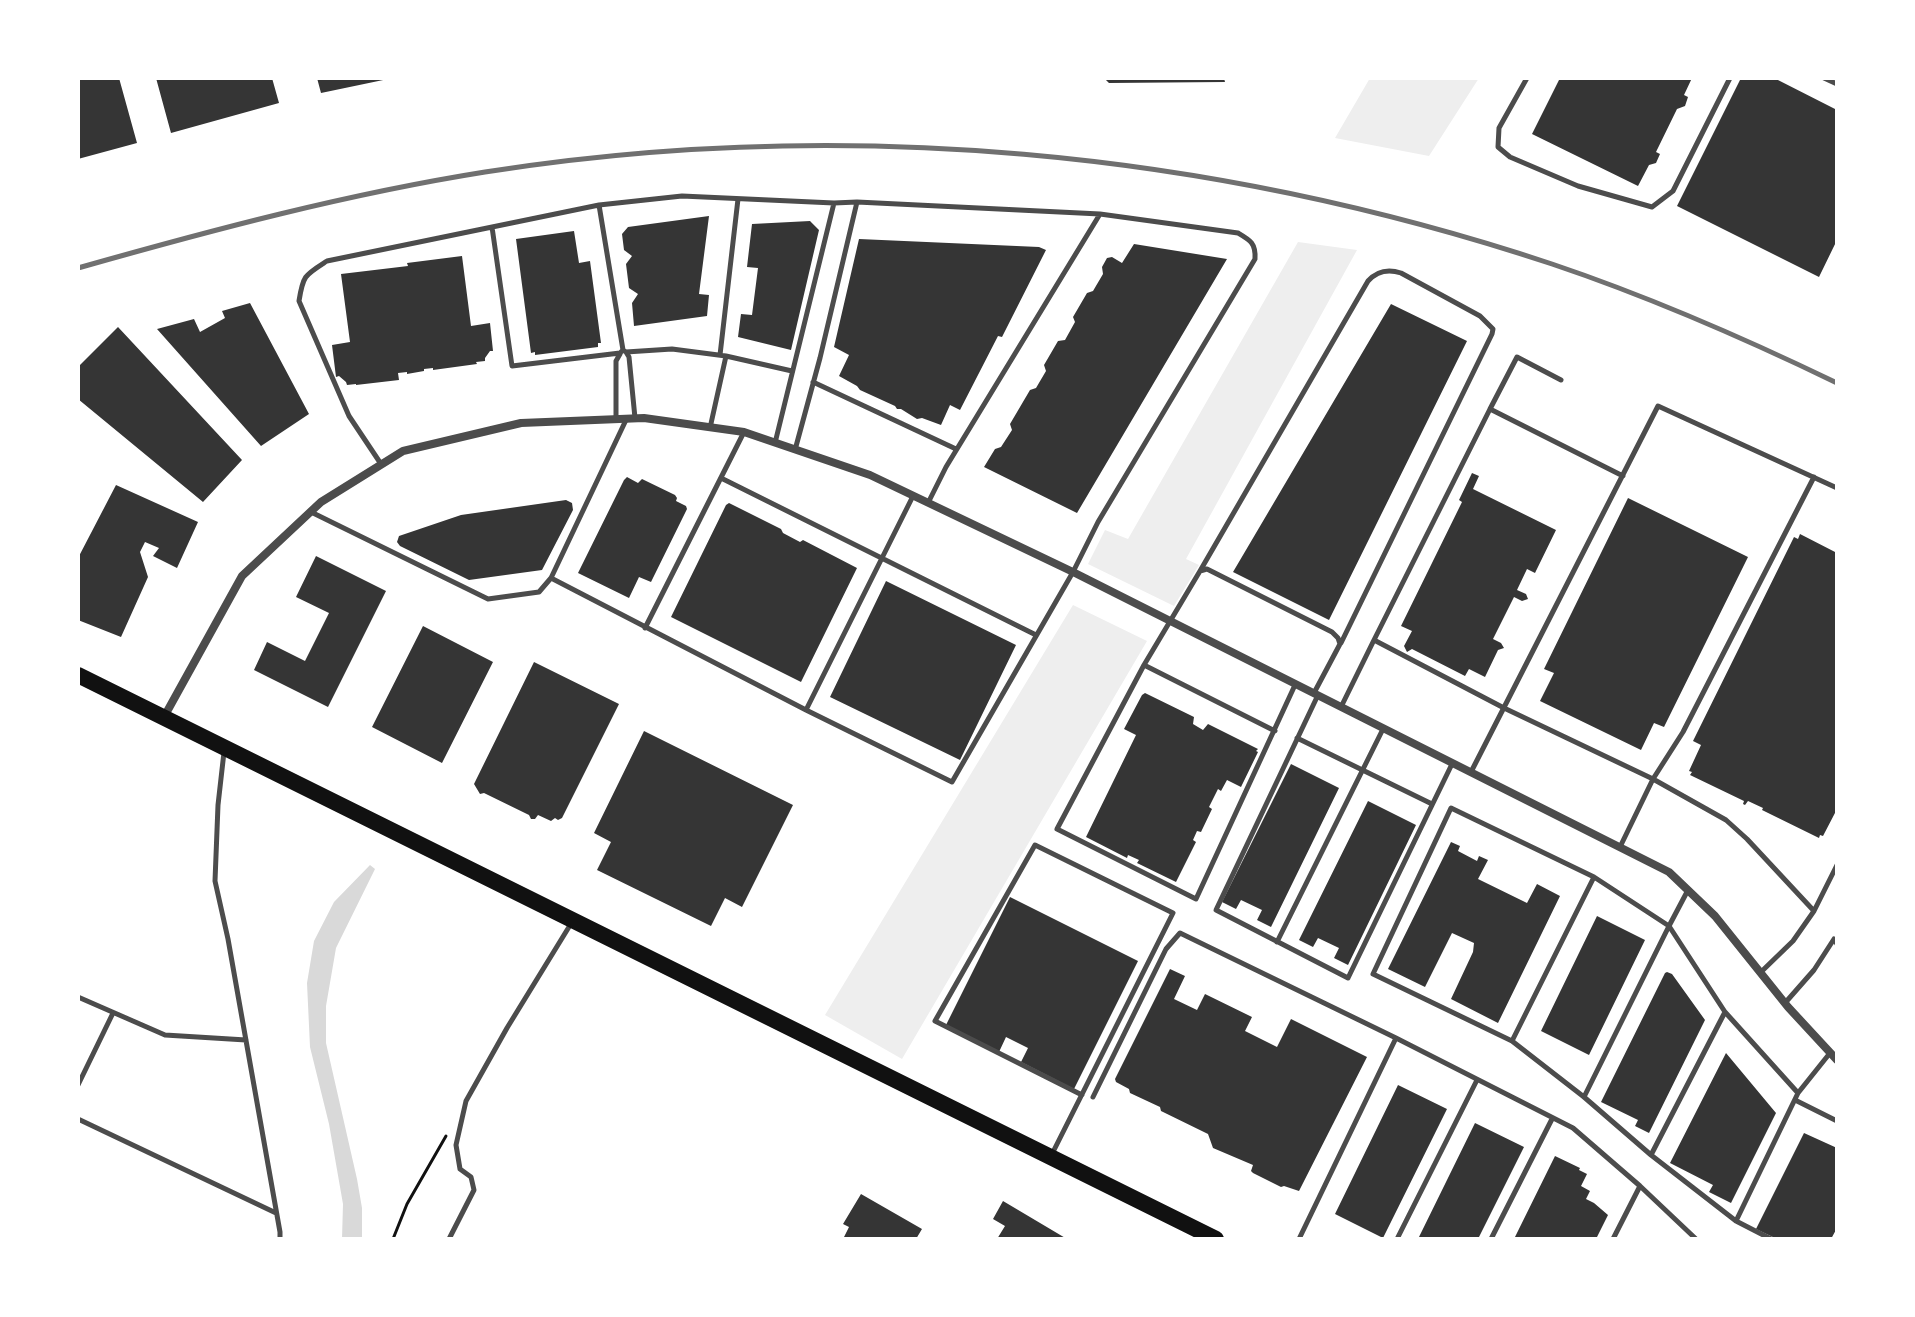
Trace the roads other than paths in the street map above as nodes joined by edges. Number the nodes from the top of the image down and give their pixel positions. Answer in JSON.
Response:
{"nodes":[{"id":1,"x":1527,"y":78,"type":"edge"},
{"id":2,"x":1730,"y":78,"type":"edge"},
{"id":3,"x":1824,"y":78,"type":"edge"},
{"id":4,"x":1837,"y":84,"type":"edge"},
{"id":5,"x":738,"y":199,"type":"junction"},
{"id":6,"x":857,"y":202,"type":"junction"},
{"id":7,"x":834,"y":203,"type":"junction"},
{"id":8,"x":599,"y":205,"type":"junction"},
{"id":9,"x":1100,"y":214,"type":"junction"},
{"id":10,"x":492,"y":227,"type":"junction"},
{"id":11,"x":623,"y":352,"type":"junction"},
{"id":12,"x":723,"y":355,"type":"junction"},
{"id":13,"x":792,"y":371,"type":"junction"},
{"id":14,"x":1561,"y":380,"type":"dead end"},
{"id":15,"x":813,"y":382,"type":"junction"},
{"id":16,"x":1490,"y":409,"type":"junction"},
{"id":17,"x":630,"y":418,"type":"junction"},
{"id":18,"x":616,"y":419,"type":"junction"},
{"id":19,"x":710,"y":428,"type":"junction"},
{"id":20,"x":744,"y":432,"type":"junction"},
{"id":21,"x":775,"y":443,"type":"junction"},
{"id":22,"x":956,"y":449,"type":"junction"},
{"id":23,"x":795,"y":450,"type":"junction"},
{"id":24,"x":381,"y":464,"type":"junction"},
{"id":25,"x":1623,"y":476,"type":"junction"},
{"id":26,"x":1814,"y":477,"type":"junction"},
{"id":27,"x":721,"y":478,"type":"junction"},
{"id":28,"x":1837,"y":488,"type":"edge"},
{"id":29,"x":913,"y":495,"type":"junction"},
{"id":30,"x":928,"y":503,"type":"junction"},
{"id":31,"x":310,"y":512,"type":"junction"},
{"id":32,"x":882,"y":558,"type":"junction"},
{"id":33,"x":1200,"y":571,"type":"junction"},
{"id":34,"x":1073,"y":572,"type":"junction"},
{"id":35,"x":551,"y":578,"type":"junction"},
{"id":36,"x":1171,"y":621,"type":"junction"},
{"id":37,"x":645,"y":628,"type":"junction"},
{"id":38,"x":1036,"y":635,"type":"junction"},
{"id":39,"x":1374,"y":640,"type":"junction"},
{"id":40,"x":1340,"y":644,"type":"junction"},
{"id":41,"x":1144,"y":665,"type":"junction"},
{"id":42,"x":78,"y":675,"type":"edge"},
{"id":43,"x":1295,"y":684,"type":"junction"},
{"id":44,"x":1316,"y":694,"type":"junction"},
{"id":45,"x":1341,"y":707,"type":"junction"},
{"id":46,"x":1504,"y":708,"type":"junction"},
{"id":47,"x":806,"y":710,"type":"junction"},
{"id":48,"x":164,"y":717,"type":"junction"},
{"id":49,"x":1384,"y":728,"type":"junction"},
{"id":50,"x":1275,"y":731,"type":"junction"},
{"id":51,"x":1297,"y":738,"type":"junction"},
{"id":52,"x":225,"y":747,"type":"junction"},
{"id":53,"x":1453,"y":763,"type":"junction"},
{"id":54,"x":1363,"y":769,"type":"junction"},
{"id":55,"x":1471,"y":772,"type":"junction"},
{"id":56,"x":1653,"y":779,"type":"junction"},
{"id":57,"x":1432,"y":804,"type":"junction"},
{"id":58,"x":1620,"y":847,"type":"junction"},
{"id":59,"x":1837,"y":865,"type":"edge"},
{"id":60,"x":1594,"y":877,"type":"junction"},
{"id":61,"x":1688,"y":890,"type":"junction"},
{"id":62,"x":1814,"y":911,"type":"junction"},
{"id":63,"x":574,"y":920,"type":"junction"},
{"id":64,"x":1669,"y":926,"type":"junction"},
{"id":65,"x":1836,"y":939,"type":"edge"},
{"id":66,"x":1277,"y":942,"type":"junction"},
{"id":67,"x":1761,"y":972,"type":"junction"},
{"id":68,"x":78,"y":997,"type":"edge"},
{"id":69,"x":1785,"y":1003,"type":"junction"},
{"id":70,"x":1725,"y":1012,"type":"junction"},
{"id":71,"x":113,"y":1013,"type":"junction"},
{"id":72,"x":1396,"y":1038,"type":"junction"},
{"id":73,"x":246,"y":1040,"type":"junction"},
{"id":74,"x":1512,"y":1041,"type":"junction"},
{"id":75,"x":1833,"y":1056,"type":"edge"},
{"id":76,"x":1477,"y":1080,"type":"junction"},
{"id":77,"x":78,"y":1085,"type":"edge"},
{"id":78,"x":1798,"y":1093,"type":"junction"},
{"id":79,"x":1082,"y":1095,"type":"junction"},
{"id":80,"x":1093,"y":1097,"type":"dead end"},
{"id":81,"x":1584,"y":1097,"type":"junction"},
{"id":82,"x":1795,"y":1100,"type":"junction"},
{"id":83,"x":78,"y":1119,"type":"edge"},
{"id":84,"x":1552,"y":1119,"type":"junction"},
{"id":85,"x":1837,"y":1121,"type":"edge"},
{"id":86,"x":1651,"y":1155,"type":"junction"},
{"id":87,"x":1051,"y":1157,"type":"junction"},
{"id":88,"x":1640,"y":1186,"type":"junction"},
{"id":89,"x":277,"y":1213,"type":"junction"},
{"id":90,"x":1736,"y":1221,"type":"junction"},
{"id":91,"x":280,"y":1239,"type":"edge"},
{"id":92,"x":449,"y":1239,"type":"edge"},
{"id":93,"x":1216,"y":1239,"type":"edge"},
{"id":94,"x":1299,"y":1239,"type":"edge"},
{"id":95,"x":1397,"y":1239,"type":"edge"},
{"id":96,"x":1491,"y":1239,"type":"edge"},
{"id":97,"x":1613,"y":1239,"type":"edge"},
{"id":98,"x":1696,"y":1239,"type":"edge"},
{"id":99,"x":1771,"y":1239,"type":"edge"}],
"edges":[{"from":1,"to":2,"type":"lane"},
{"from":3,"to":4,"type":"lane"},
{"from":5,"to":7,"type":"lane"},
{"from":5,"to":8,"type":"lane"},
{"from":5,"to":12,"type":"lane"},
{"from":6,"to":7,"type":"lane"},
{"from":6,"to":9,"type":"lane"},
{"from":6,"to":15,"type":"lane"},
{"from":7,"to":13,"type":"lane"},
{"from":8,"to":10,"type":"lane"},
{"from":8,"to":11,"type":"lane"},
{"from":9,"to":22,"type":"lane"},
{"from":9,"to":34,"type":"lane"},
{"from":10,"to":11,"type":"lane"},
{"from":10,"to":24,"type":"lane"},
{"from":11,"to":12,"type":"lane"},
{"from":11,"to":17,"type":"lane"},
{"from":11,"to":18,"type":"lane"},
{"from":12,"to":13,"type":"lane"},
{"from":12,"to":19,"type":"lane"},
{"from":13,"to":21,"type":"lane"},
{"from":14,"to":16,"type":"lane"},
{"from":15,"to":22,"type":"lane"},
{"from":15,"to":23,"type":"lane"},
{"from":16,"to":25,"type":"lane"},
{"from":16,"to":39,"type":"lane"},
{"from":17,"to":18,"type":"street"},
{"from":17,"to":19,"type":"street"},
{"from":17,"to":35,"type":"lane"},
{"from":18,"to":24,"type":"street"},
{"from":19,"to":20,"type":"street"},
{"from":20,"to":21,"type":"street"},
{"from":20,"to":27,"type":"lane"},
{"from":21,"to":23,"type":"street"},
{"from":22,"to":30,"type":"lane"},
{"from":23,"to":29,"type":"street"},
{"from":24,"to":31,"type":"street"},
{"from":25,"to":26,"type":"lane"},
{"from":25,"to":46,"type":"lane"},
{"from":26,"to":28,"type":"lane"},
{"from":26,"to":56,"type":"lane"},
{"from":27,"to":32,"type":"lane"},
{"from":27,"to":37,"type":"lane"},
{"from":29,"to":30,"type":"street"},
{"from":29,"to":32,"type":"lane"},
{"from":30,"to":34,"type":"street"},
{"from":31,"to":35,"type":"lane"},
{"from":31,"to":48,"type":"street"},
{"from":32,"to":38,"type":"lane"},
{"from":32,"to":47,"type":"lane"},
{"from":33,"to":36,"type":"lane"},
{"from":33,"to":40,"type":"lane"},
{"from":33,"to":40,"type":"lane"},
{"from":34,"to":36,"type":"street"},
{"from":34,"to":38,"type":"lane"},
{"from":35,"to":37,"type":"lane"},
{"from":36,"to":41,"type":"lane"},
{"from":36,"to":43,"type":"street"},
{"from":37,"to":47,"type":"lane"},
{"from":38,"to":47,"type":"lane"},
{"from":39,"to":45,"type":"lane"},
{"from":39,"to":46,"type":"lane"},
{"from":40,"to":44,"type":"lane"},
{"from":41,"to":50,"type":"lane"},
{"from":41,"to":50,"type":"lane"},
{"from":42,"to":48,"type":"main road"},
{"from":43,"to":44,"type":"street"},
{"from":43,"to":50,"type":"lane"},
{"from":44,"to":45,"type":"street"},
{"from":44,"to":51,"type":"lane"},
{"from":45,"to":49,"type":"street"},
{"from":46,"to":55,"type":"lane"},
{"from":46,"to":56,"type":"lane"},
{"from":48,"to":52,"type":"main road"},
{"from":49,"to":53,"type":"street"},
{"from":49,"to":54,"type":"lane"},
{"from":51,"to":54,"type":"lane"},
{"from":51,"to":66,"type":"lane"},
{"from":52,"to":63,"type":"main road"},
{"from":52,"to":73,"type":"lane"},
{"from":53,"to":55,"type":"street"},
{"from":53,"to":57,"type":"lane"},
{"from":54,"to":57,"type":"lane"},
{"from":54,"to":66,"type":"lane"},
{"from":55,"to":58,"type":"street"},
{"from":56,"to":58,"type":"lane"},
{"from":56,"to":62,"type":"lane"},
{"from":57,"to":66,"type":"lane"},
{"from":58,"to":61,"type":"street"},
{"from":59,"to":62,"type":"lane"},
{"from":60,"to":64,"type":"lane"},
{"from":60,"to":74,"type":"lane"},
{"from":60,"to":74,"type":"lane"},
{"from":61,"to":64,"type":"lane"},
{"from":61,"to":67,"type":"street"},
{"from":62,"to":67,"type":"lane"},
{"from":63,"to":87,"type":"main road"},
{"from":63,"to":92,"type":"lane"},
{"from":64,"to":70,"type":"lane"},
{"from":64,"to":81,"type":"lane"},
{"from":65,"to":69,"type":"lane"},
{"from":67,"to":69,"type":"street"},
{"from":68,"to":71,"type":"lane"},
{"from":69,"to":75,"type":"street"},
{"from":70,"to":78,"type":"lane"},
{"from":70,"to":86,"type":"lane"},
{"from":71,"to":73,"type":"lane"},
{"from":71,"to":77,"type":"lane"},
{"from":72,"to":76,"type":"lane"},
{"from":72,"to":80,"type":"lane"},
{"from":72,"to":94,"type":"lane"},
{"from":73,"to":89,"type":"lane"},
{"from":74,"to":81,"type":"lane"},
{"from":75,"to":78,"type":"lane"},
{"from":76,"to":84,"type":"lane"},
{"from":76,"to":95,"type":"lane"},
{"from":78,"to":82,"type":"lane"},
{"from":79,"to":79,"type":"lane"},
{"from":79,"to":87,"type":"lane"},
{"from":81,"to":86,"type":"lane"},
{"from":82,"to":85,"type":"lane"},
{"from":82,"to":90,"type":"lane"},
{"from":83,"to":89,"type":"lane"},
{"from":84,"to":88,"type":"lane"},
{"from":84,"to":96,"type":"lane"},
{"from":86,"to":90,"type":"lane"},
{"from":87,"to":93,"type":"main road"},
{"from":88,"to":97,"type":"lane"},
{"from":88,"to":98,"type":"lane"},
{"from":89,"to":91,"type":"lane"},
{"from":90,"to":99,"type":"lane"}]}
